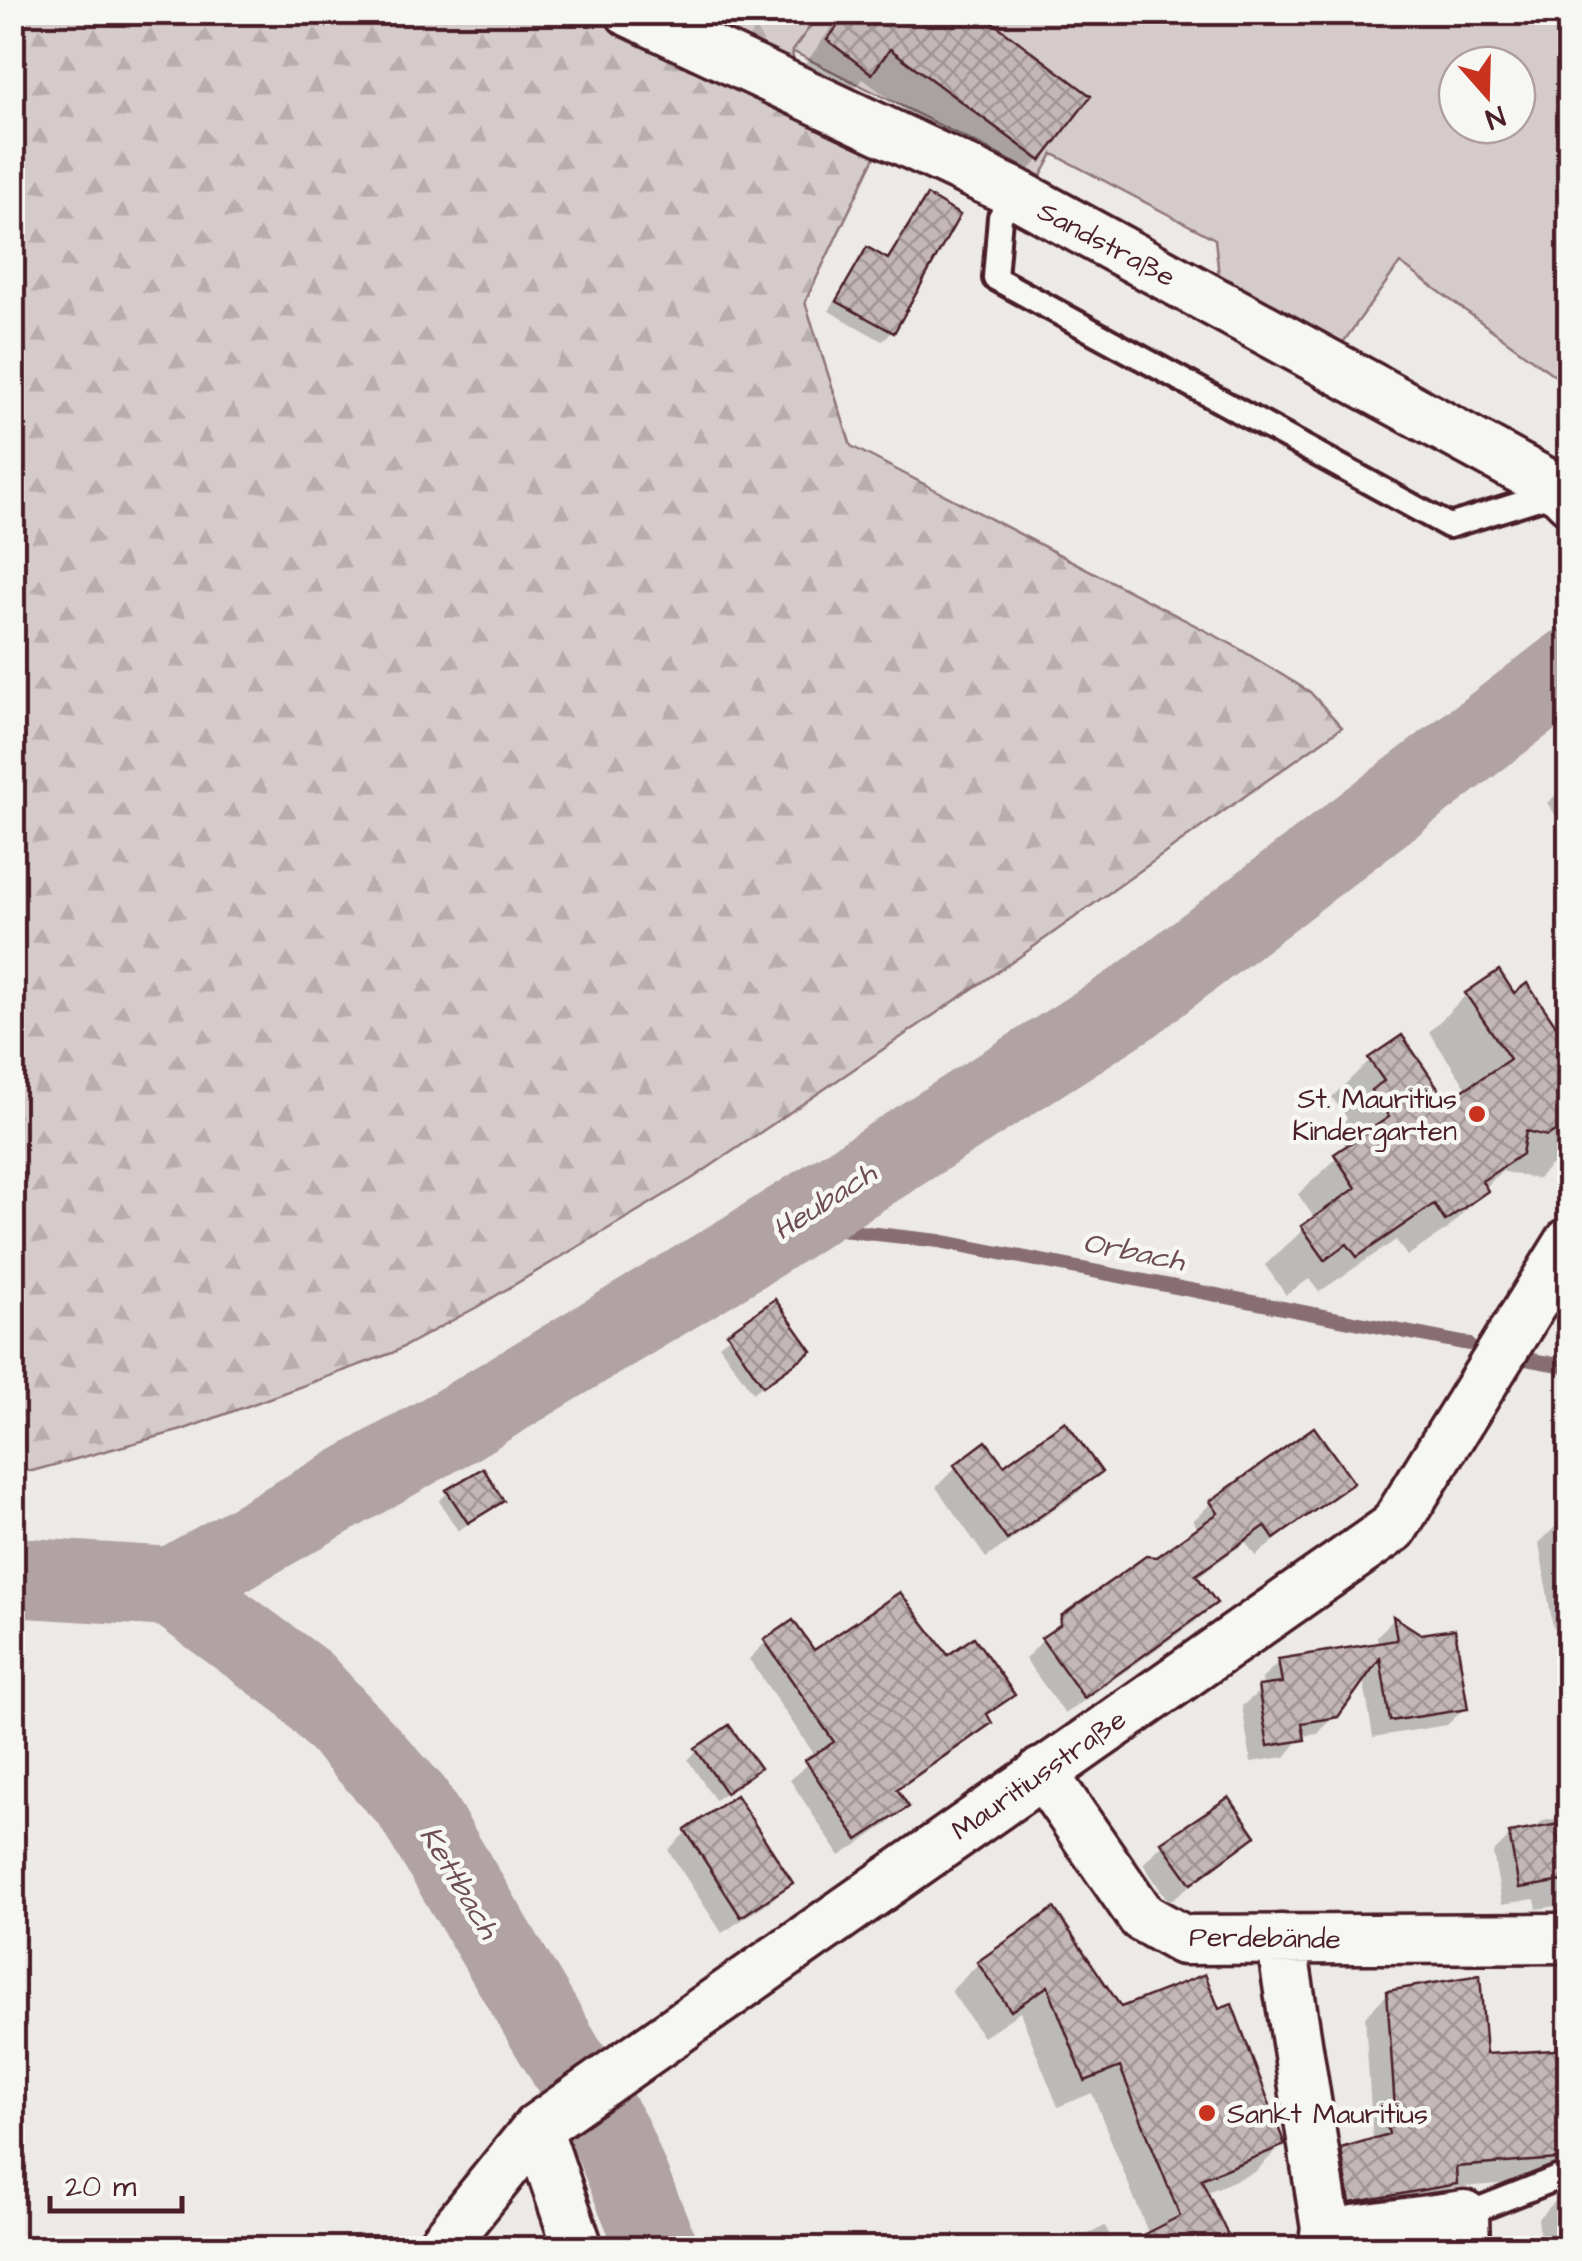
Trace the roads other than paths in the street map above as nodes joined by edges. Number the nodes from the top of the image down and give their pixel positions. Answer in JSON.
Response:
{"nodes":[{"id":1,"x":630,"y":12,"type":"edge"},
{"id":2,"x":1015,"y":193,"type":"junction"},
{"id":3,"x":1565,"y":495,"type":"edge"},
{"id":4,"x":1570,"y":1242,"type":"edge"},
{"id":5,"x":1042,"y":1772,"type":"junction"},
{"id":6,"x":1570,"y":1938,"type":"edge"},
{"id":7,"x":1281,"y":1940,"type":"junction"},
{"id":8,"x":549,"y":2120,"type":"junction"},
{"id":9,"x":1570,"y":2173,"type":"edge"},
{"id":10,"x":1464,"y":2232,"type":"edge"},
{"id":11,"x":1327,"y":2241,"type":"edge"},
{"id":12,"x":440,"y":2248,"type":"edge"},
{"id":13,"x":578,"y":2248,"type":"edge"}],
"edges":[{"from":1,"to":2,"type":"street","name":"Sandstraße"},
{"from":2,"to":3,"type":"street","name":"Sandstraße"},
{"from":2,"to":3,"type":"lane"},
{"from":4,"to":5,"type":"street","name":"Mauritiusstraße"},
{"from":5,"to":7,"type":"street","name":"Perdebände"},
{"from":5,"to":8,"type":"street","name":"Mauritiusstraße"},
{"from":6,"to":7,"type":"street","name":"Perdebände"},
{"from":7,"to":11,"type":"street"},
{"from":8,"to":12,"type":"street","name":"Mauritiusstraße"},
{"from":8,"to":13,"type":"street"},
{"from":9,"to":10,"type":"lane"},
{"from":10,"to":11,"type":"street"}]}
